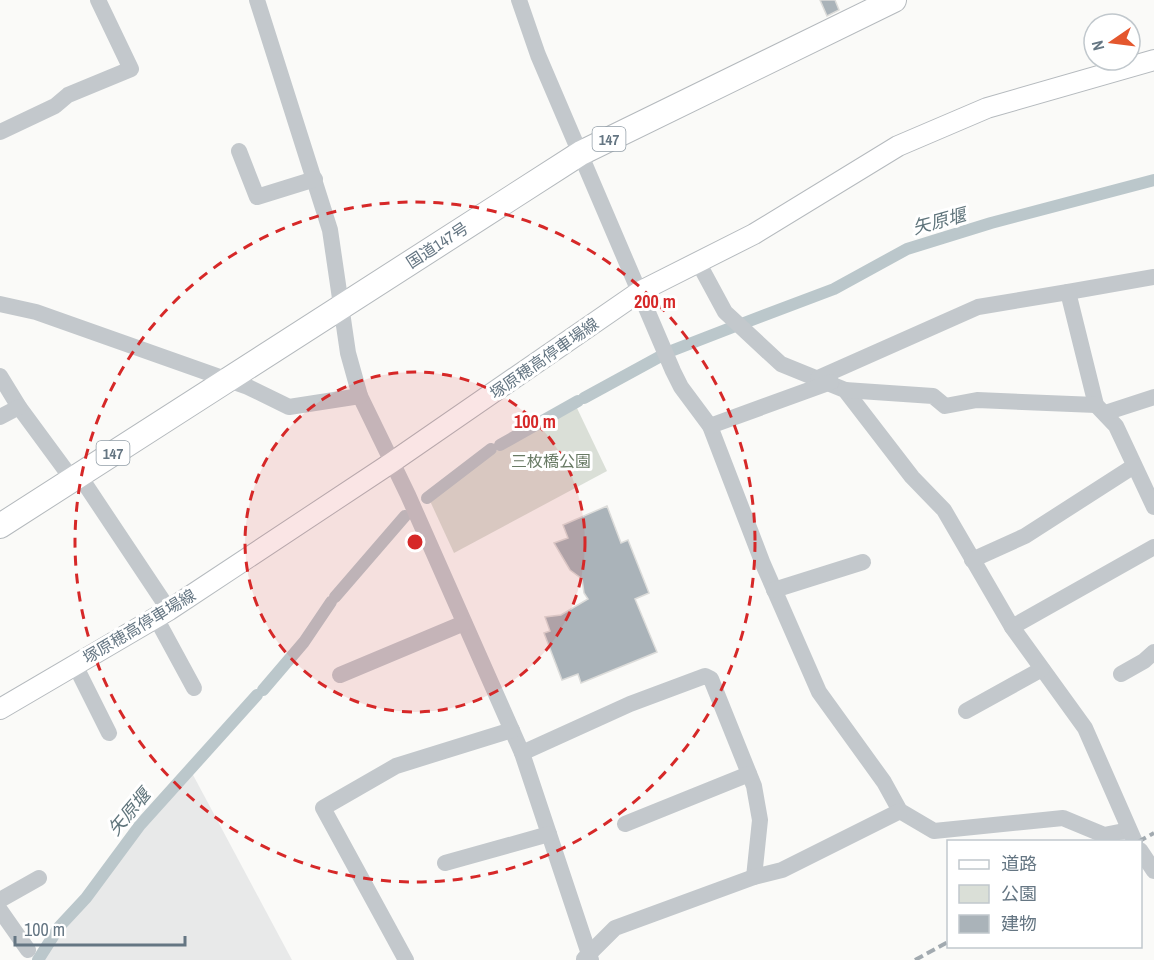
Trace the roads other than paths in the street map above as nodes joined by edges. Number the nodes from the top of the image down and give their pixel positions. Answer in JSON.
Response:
{"nodes":[{"id":1,"x":98,"y":0,"type":"edge"},
{"id":2,"x":257,"y":0,"type":"edge"},
{"id":3,"x":519,"y":0,"type":"edge"},
{"id":4,"x":894,"y":0,"type":"edge"},
{"id":5,"x":1154,"y":60,"type":"edge"},
{"id":6,"x":0,"y":132,"type":"edge"},
{"id":7,"x":238,"y":151,"type":"dead end"},
{"id":8,"x":581,"y":153,"type":"junction"},
{"id":9,"x":315,"y":179,"type":"junction"},
{"id":10,"x":698,"y":262,"type":"junction"},
{"id":11,"x":1154,"y":277,"type":"edge"},
{"id":12,"x":639,"y":292,"type":"junction"},
{"id":13,"x":1068,"y":292,"type":"junction"},
{"id":14,"x":0,"y":304,"type":"edge"},
{"id":15,"x":340,"y":308,"type":"junction"},
{"id":16,"x":0,"y":376,"type":"edge"},
{"id":17,"x":227,"y":381,"type":"junction"},
{"id":18,"x":831,"y":384,"type":"junction"},
{"id":19,"x":360,"y":396,"type":"junction"},
{"id":20,"x":1154,"y":397,"type":"edge"},
{"id":21,"x":19,"y":407,"type":"junction"},
{"id":22,"x":1101,"y":409,"type":"junction"},
{"id":23,"x":0,"y":417,"type":"edge"},
{"id":24,"x":710,"y":426,"type":"junction"},
{"id":25,"x":391,"y":463,"type":"junction"},
{"id":26,"x":1134,"y":466,"type":"junction"},
{"id":27,"x":76,"y":477,"type":"junction"},
{"id":28,"x":1150,"y":489,"type":"edge"},
{"id":29,"x":1154,"y":507,"type":"edge"},
{"id":30,"x":0,"y":526,"type":"edge"},
{"id":31,"x":1154,"y":547,"type":"edge"},
{"id":32,"x":972,"y":561,"type":"junction"},
{"id":33,"x":863,"y":562,"type":"dead end"},
{"id":34,"x":774,"y":590,"type":"junction"},
{"id":35,"x":162,"y":614,"type":"junction"},
{"id":36,"x":464,"y":623,"type":"junction"},
{"id":37,"x":1012,"y":627,"type":"junction"},
{"id":38,"x":1154,"y":652,"type":"edge"},
{"id":39,"x":75,"y":665,"type":"junction"},
{"id":40,"x":1042,"y":669,"type":"junction"},
{"id":41,"x":1121,"y":674,"type":"dead end"},
{"id":42,"x":340,"y":675,"type":"dead end"},
{"id":43,"x":194,"y":688,"type":"dead end"},
{"id":44,"x":0,"y":709,"type":"edge"},
{"id":45,"x":966,"y":711,"type":"dead end"},
{"id":46,"x":512,"y":730,"type":"junction"},
{"id":47,"x":109,"y":733,"type":"dead end"},
{"id":48,"x":522,"y":753,"type":"junction"},
{"id":49,"x":748,"y":774,"type":"junction"},
{"id":50,"x":900,"y":810,"type":"junction"},
{"id":51,"x":626,"y":824,"type":"dead end"},
{"id":52,"x":549,"y":834,"type":"junction"},
{"id":53,"x":1132,"y":836,"type":"edge"},
{"id":54,"x":445,"y":863,"type":"dead end"},
{"id":55,"x":754,"y":877,"type":"junction"},
{"id":56,"x":39,"y":878,"type":"dead end"},
{"id":57,"x":0,"y":900,"type":"edge"},
{"id":58,"x":0,"y":910,"type":"edge"},
{"id":59,"x":28,"y":950,"type":"dead end"},
{"id":60,"x":588,"y":958,"type":"edge"},
{"id":61,"x":406,"y":960,"type":"edge"}],
"edges":[{"from":1,"to":6,"type":"street"},
{"from":2,"to":9,"type":"street"},
{"from":3,"to":8,"type":"street"},
{"from":4,"to":8,"type":"highway","name":"国道147号","number":"147"},
{"from":5,"to":10,"type":"main road","name":"塚原穂高停車場線"},
{"from":7,"to":9,"type":"street"},
{"from":8,"to":12,"type":"street"},
{"from":8,"to":15,"type":"highway","name":"国道147号","number":"147"},
{"from":9,"to":15,"type":"street"},
{"from":10,"to":12,"type":"main road","name":"塚原穂高停車場線"},
{"from":10,"to":18,"type":"street"},
{"from":11,"to":13,"type":"street"},
{"from":12,"to":24,"type":"street"},
{"from":12,"to":25,"type":"main road","name":"塚原穂高停車場線"},
{"from":13,"to":18,"type":"street"},
{"from":13,"to":22,"type":"street"},
{"from":14,"to":17,"type":"street"},
{"from":15,"to":17,"type":"highway","name":"国道147号","number":"147"},
{"from":15,"to":19,"type":"street"},
{"from":16,"to":21,"type":"street"},
{"from":17,"to":19,"type":"street"},
{"from":17,"to":27,"type":"highway","name":"国道147号","number":"147"},
{"from":18,"to":22,"type":"street"},
{"from":18,"to":24,"type":"street"},
{"from":18,"to":32,"type":"street"},
{"from":19,"to":25,"type":"street"},
{"from":20,"to":22,"type":"street"},
{"from":21,"to":23,"type":"street"},
{"from":21,"to":27,"type":"street"},
{"from":22,"to":26,"type":"street"},
{"from":24,"to":34,"type":"street"},
{"from":25,"to":35,"type":"main road","name":"塚原穂高停車場線"},
{"from":25,"to":36,"type":"street"},
{"from":26,"to":28,"type":"street"},
{"from":26,"to":32,"type":"street"},
{"from":27,"to":30,"type":"highway","name":"国道147号","number":"147"},
{"from":27,"to":35,"type":"street"},
{"from":28,"to":29,"type":"street"},
{"from":31,"to":37,"type":"street"},
{"from":32,"to":37,"type":"street"},
{"from":33,"to":34,"type":"street"},
{"from":34,"to":50,"type":"street"},
{"from":35,"to":39,"type":"main road","name":"塚原穂高停車場線"},
{"from":35,"to":43,"type":"street"},
{"from":36,"to":42,"type":"street"},
{"from":36,"to":46,"type":"street"},
{"from":37,"to":40,"type":"street"},
{"from":38,"to":41,"type":"street"},
{"from":39,"to":44,"type":"main road","name":"塚原穂高停車場線"},
{"from":39,"to":47,"type":"street"},
{"from":40,"to":45,"type":"street"},
{"from":40,"to":53,"type":"street"},
{"from":46,"to":48,"type":"street"},
{"from":46,"to":61,"type":"street"},
{"from":48,"to":49,"type":"street"},
{"from":48,"to":52,"type":"street"},
{"from":49,"to":51,"type":"street"},
{"from":49,"to":55,"type":"street"},
{"from":50,"to":53,"type":"street"},
{"from":50,"to":55,"type":"street"},
{"from":52,"to":54,"type":"street"},
{"from":52,"to":60,"type":"street"},
{"from":55,"to":60,"type":"street"},
{"from":56,"to":57,"type":"street"},
{"from":58,"to":59,"type":"street"}]}
